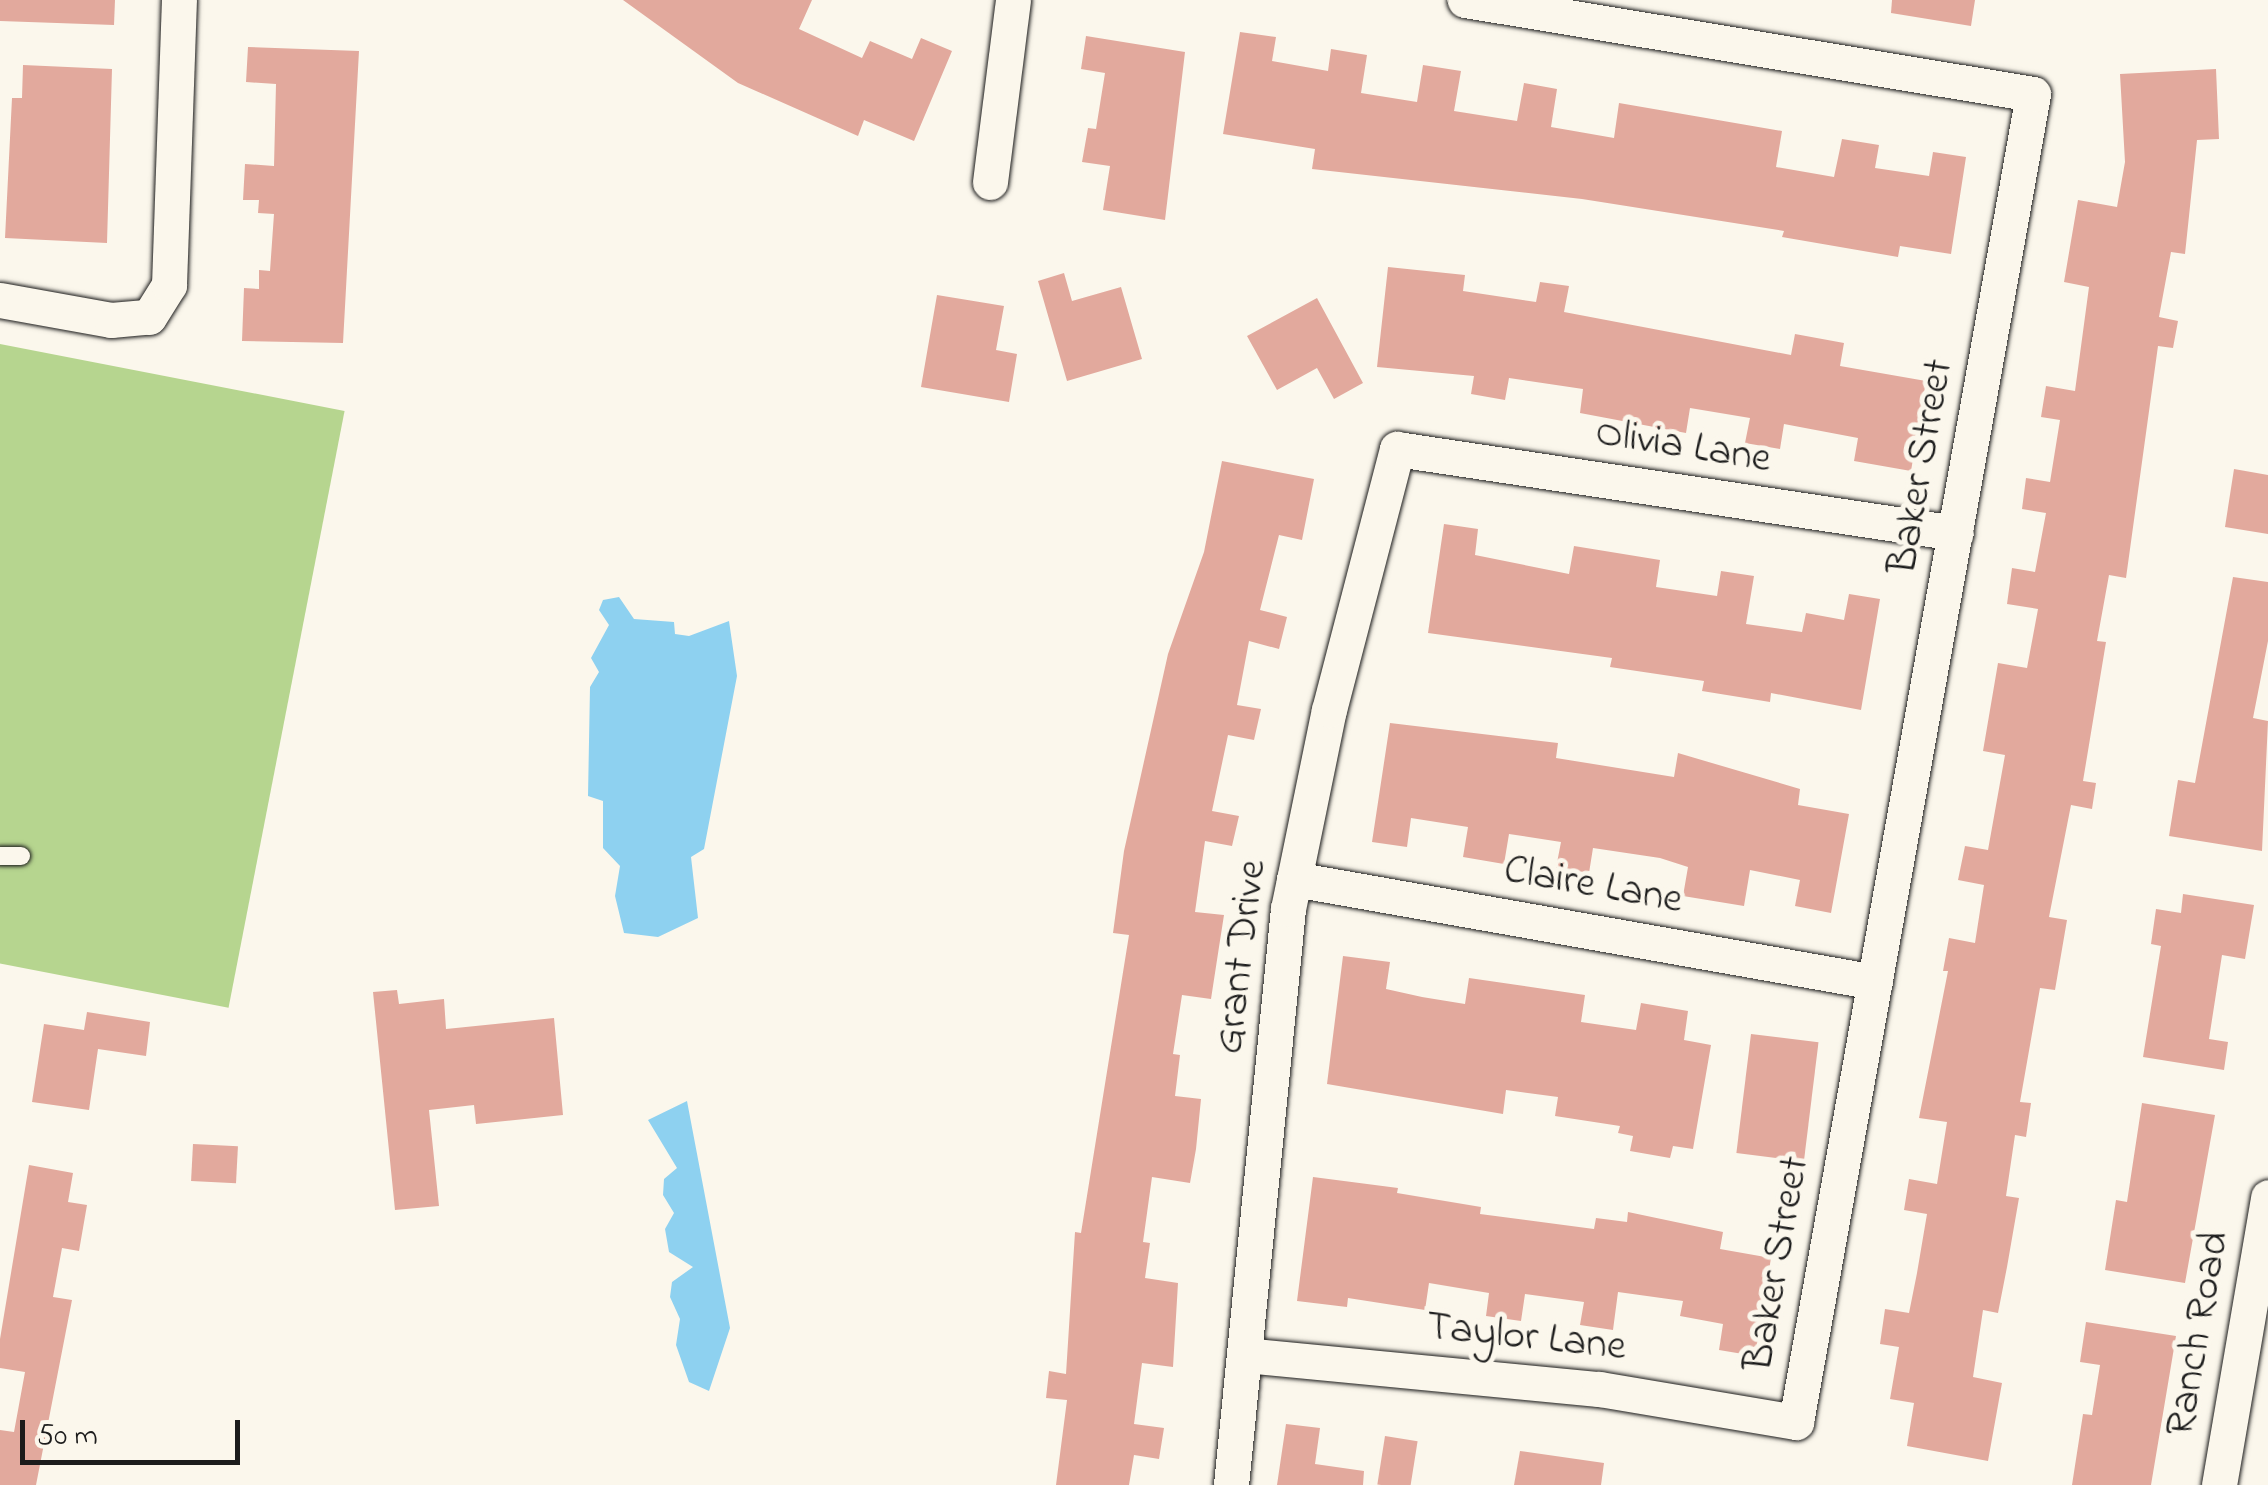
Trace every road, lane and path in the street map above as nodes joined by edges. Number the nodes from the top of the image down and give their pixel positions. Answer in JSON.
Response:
{"nodes":[{"id":1,"x":179,"y":0,"type":"edge"},
{"id":2,"x":1014,"y":0,"type":"edge"},
{"id":3,"x":1465,"y":0,"type":"edge"},
{"id":4,"x":990,"y":182,"type":"dead end"},
{"id":5,"x":0,"y":300,"type":"edge"},
{"id":6,"x":1397,"y":449,"type":"joint"},
{"id":7,"x":1956,"y":533,"type":"junction"},
{"id":8,"x":0,"y":856,"type":"edge"},
{"id":9,"x":21,"y":856,"type":"dead end"},
{"id":10,"x":1294,"y":879,"type":"junction"},
{"id":11,"x":1875,"y":982,"type":"junction"},
{"id":12,"x":2268,"y":1198,"type":"edge"},
{"id":13,"x":1246,"y":1355,"type":"junction"},
{"id":14,"x":1796,"y":1422,"type":"joint"},
{"id":15,"x":1231,"y":1485,"type":"edge"},
{"id":16,"x":2219,"y":1485,"type":"edge"}],
"edges":[{"from":1,"to":5,"type":"street"},
{"from":2,"to":4,"type":"street"},
{"from":3,"to":7,"type":"street","name":"Baker Street"},
{"from":6,"to":7,"type":"street","name":"Olivia Lane"},
{"from":6,"to":10,"type":"street","name":"Grant Drive"},
{"from":7,"to":11,"type":"street","name":"Baker Street"},
{"from":8,"to":9,"type":"lane"},
{"from":10,"to":11,"type":"street","name":"Claire Lane"},
{"from":10,"to":13,"type":"street","name":"Grant Drive"},
{"from":11,"to":14,"type":"street","name":"Baker Street"},
{"from":12,"to":16,"type":"street","name":"Ranch Road"},
{"from":13,"to":14,"type":"street","name":"Taylor Lane"},
{"from":13,"to":15,"type":"street","name":"Grant Drive"}]}
